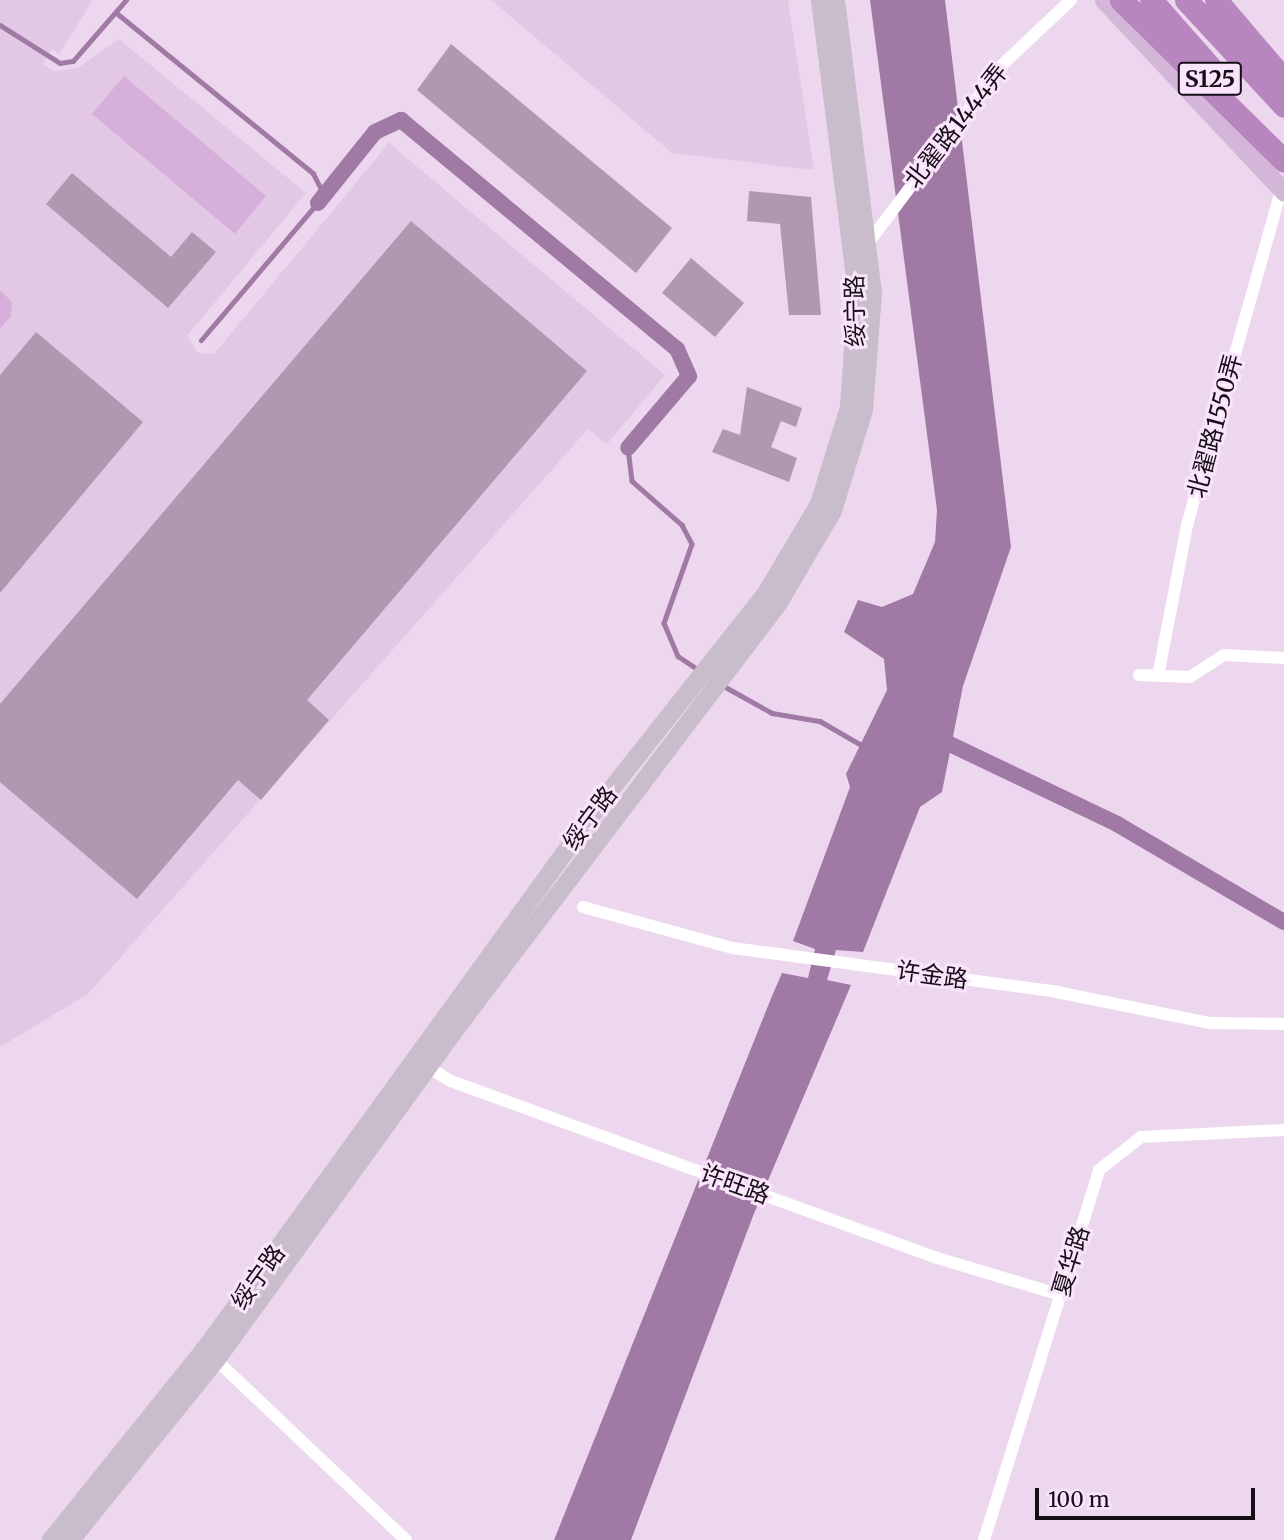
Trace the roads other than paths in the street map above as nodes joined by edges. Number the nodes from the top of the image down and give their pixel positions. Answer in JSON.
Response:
{"nodes":[{"id":1,"x":820,"y":0,"type":"edge"},
{"id":2,"x":836,"y":0,"type":"edge"},
{"id":3,"x":1071,"y":0,"type":"edge"},
{"id":4,"x":1104,"y":0,"type":"edge"},
{"id":5,"x":1121,"y":0,"type":"edge"},
{"id":6,"x":1137,"y":0,"type":"edge"},
{"id":7,"x":1151,"y":0,"type":"edge"},
{"id":8,"x":1186,"y":0,"type":"edge"},
{"id":9,"x":1201,"y":0,"type":"edge"},
{"id":10,"x":1216,"y":0,"type":"edge"},
{"id":11,"x":1284,"y":80,"type":"edge"},
{"id":12,"x":1284,"y":96,"type":"edge"},
{"id":13,"x":1284,"y":106,"type":"edge"},
{"id":14,"x":1284,"y":148,"type":"edge"},
{"id":15,"x":1284,"y":160,"type":"edge"},
{"id":16,"x":1283,"y":187,"type":"edge"},
{"id":17,"x":867,"y":245,"type":"junction"},
{"id":18,"x":854,"y":262,"type":"junction"},
{"id":19,"x":1284,"y":658,"type":"edge"},
{"id":20,"x":1139,"y":675,"type":"dead end"},
{"id":21,"x":1157,"y":676,"type":"junction"},
{"id":22,"x":713,"y":677,"type":"junction"},
{"id":23,"x":583,"y":907,"type":"dead end"},
{"id":24,"x":1284,"y":1024,"type":"edge"},
{"id":25,"x":422,"y":1063,"type":"junction"},
{"id":26,"x":1284,"y":1130,"type":"edge"},
{"id":27,"x":1061,"y":1295,"type":"junction"},
{"id":28,"x":211,"y":1355,"type":"junction"},
{"id":29,"x":51,"y":1540,"type":"edge"},
{"id":30,"x":71,"y":1540,"type":"edge"},
{"id":31,"x":407,"y":1540,"type":"edge"},
{"id":32,"x":984,"y":1540,"type":"edge"}],
"edges":[{"from":1,"to":18,"type":"main road","name":"绥宁路"},
{"from":2,"to":17,"type":"main road","name":"绥宁路"},
{"from":3,"to":17,"type":"street","name":"北翟路1444弄"},
{"from":4,"to":16,"type":"main road"},
{"from":5,"to":15,"type":"highway"},
{"from":6,"to":15,"type":"main road","number":"S125"},
{"from":7,"to":14,"type":"highway"},
{"from":8,"to":13,"type":"highway"},
{"from":9,"to":12,"type":"main road","number":"S125"},
{"from":10,"to":11,"type":"highway"},
{"from":16,"to":21,"type":"street","name":"北翟路1550弄"},
{"from":17,"to":18,"type":"street","name":"北翟路1444弄"},
{"from":17,"to":22,"type":"main road","name":"绥宁路"},
{"from":18,"to":22,"type":"main road","name":"绥宁路"},
{"from":19,"to":21,"type":"street"},
{"from":20,"to":21,"type":"street"},
{"from":22,"to":25,"type":"main road","name":"绥宁路"},
{"from":23,"to":24,"type":"street","name":"许金路"},
{"from":25,"to":27,"type":"street","name":"许旺路"},
{"from":25,"to":28,"type":"main road","name":"绥宁路"},
{"from":26,"to":27,"type":"street","name":"夏华路"},
{"from":27,"to":32,"type":"street","name":"夏华路"},
{"from":28,"to":29,"type":"main road","name":"绥宁路"},
{"from":28,"to":30,"type":"main road","name":"绥宁路"},
{"from":28,"to":31,"type":"street"}]}
